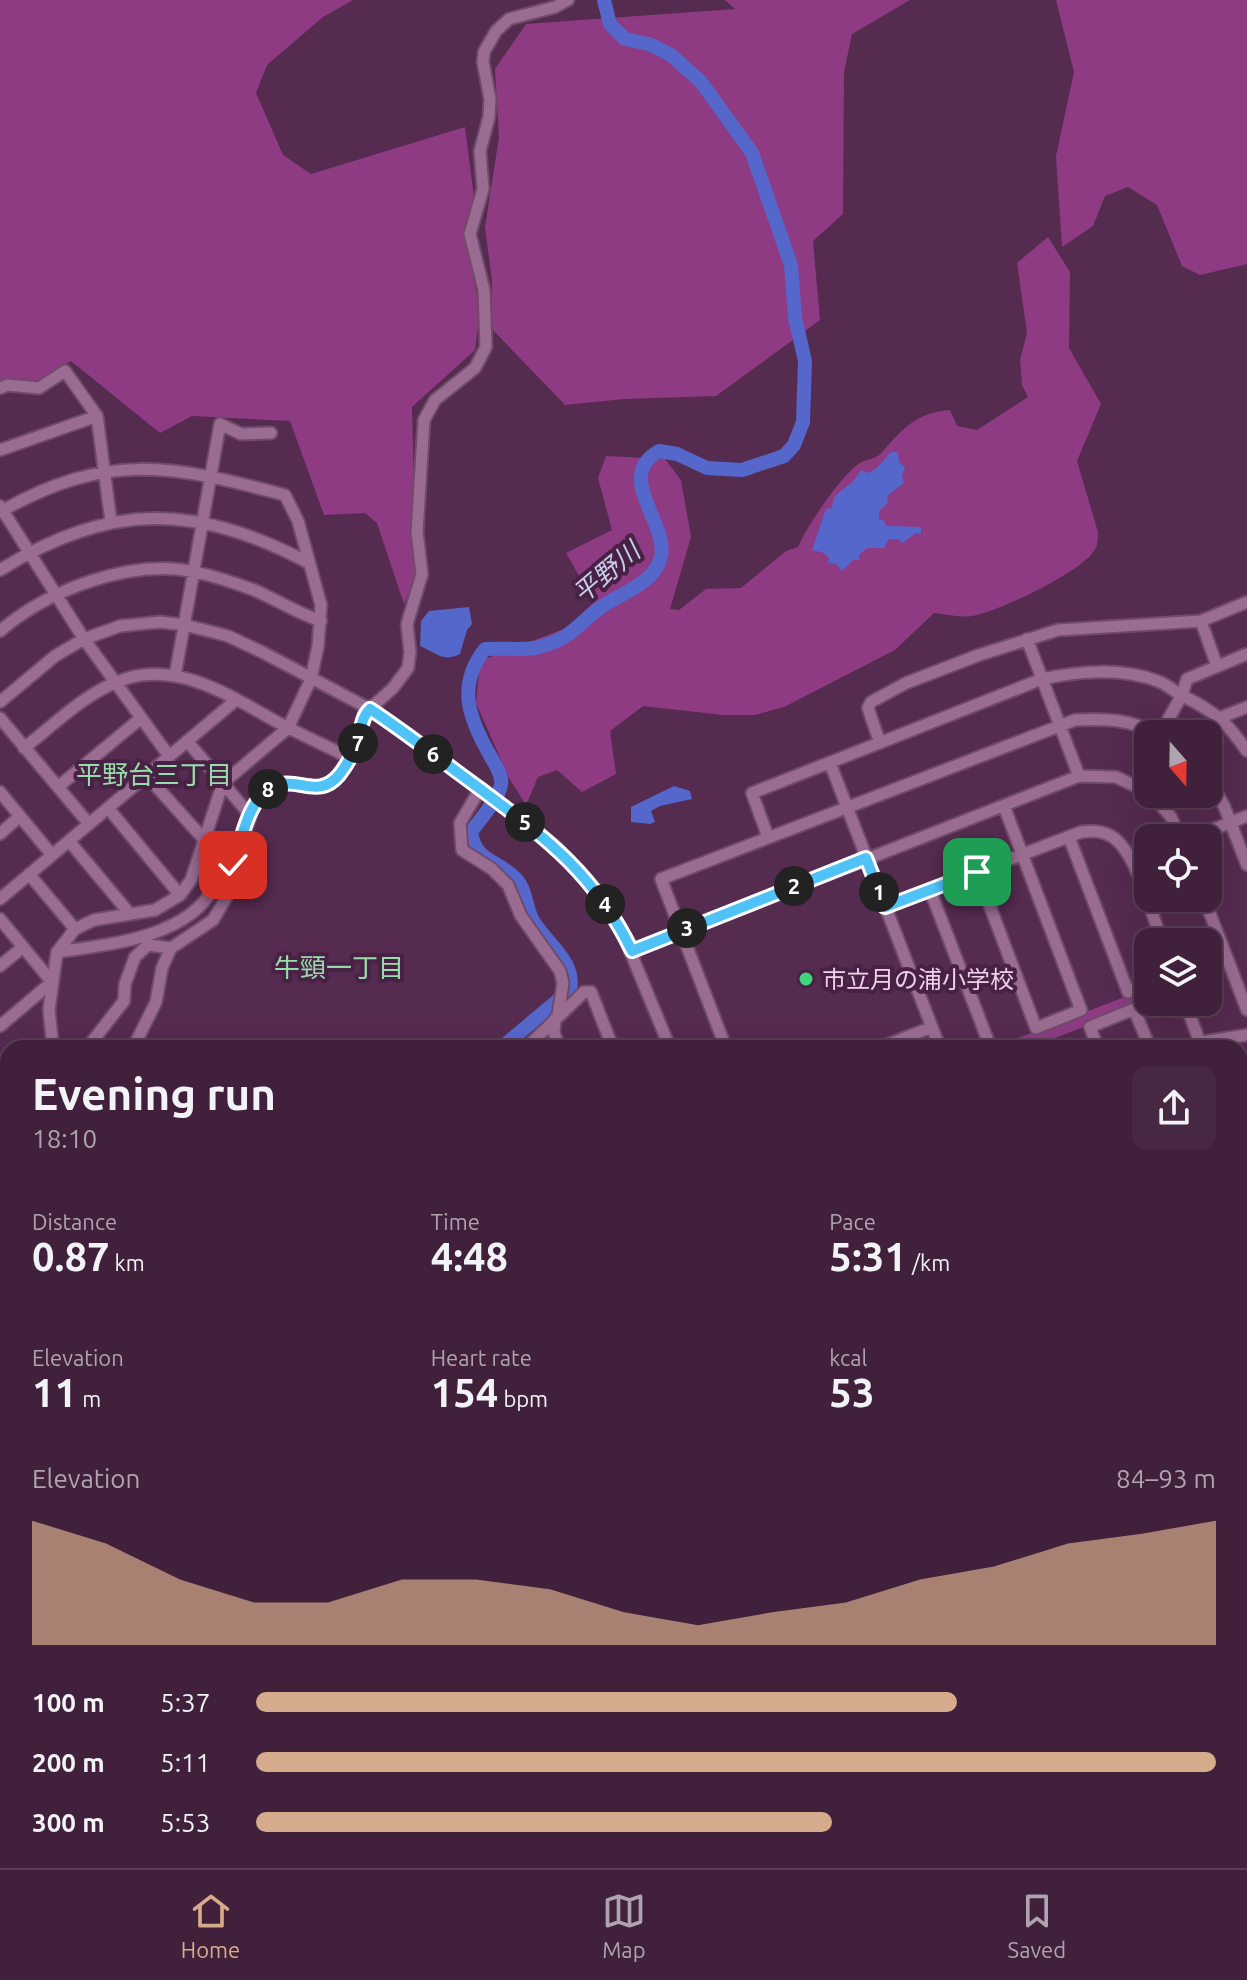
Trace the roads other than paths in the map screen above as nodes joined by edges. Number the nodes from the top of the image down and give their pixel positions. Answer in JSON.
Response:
{"nodes":[{"id":1,"x":568,"y":0,"type":"edge"},
{"id":2,"x":0,"y":388,"type":"edge"},
{"id":3,"x":97,"y":416,"type":"junction"},
{"id":4,"x":271,"y":433,"type":"dead end"},
{"id":5,"x":0,"y":450,"type":"edge"},
{"id":6,"x":103,"y":471,"type":"junction"},
{"id":7,"x":210,"y":475,"type":"junction"},
{"id":8,"x":1,"y":509,"type":"edge"},
{"id":9,"x":203,"y":521,"type":"junction"},
{"id":10,"x":111,"y":522,"type":"junction"},
{"id":11,"x":29,"y":552,"type":"junction"},
{"id":12,"x":309,"y":563,"type":"junction"},
{"id":13,"x":0,"y":570,"type":"edge"},
{"id":14,"x":193,"y":572,"type":"junction"},
{"id":15,"x":56,"y":595,"type":"junction"},
{"id":16,"x":1247,"y":602,"type":"edge"},
{"id":17,"x":321,"y":621,"type":"junction"},
{"id":18,"x":1201,"y":621,"type":"junction"},
{"id":19,"x":185,"y":625,"type":"junction"},
{"id":20,"x":0,"y":631,"type":"edge"},
{"id":21,"x":84,"y":639,"type":"junction"},
{"id":22,"x":1027,"y":639,"type":"junction"},
{"id":23,"x":1247,"y":654,"type":"edge"},
{"id":24,"x":1217,"y":666,"type":"junction"},
{"id":25,"x":175,"y":676,"type":"junction"},
{"id":26,"x":311,"y":679,"type":"junction"},
{"id":27,"x":1042,"y":679,"type":"junction"},
{"id":28,"x":115,"y":683,"type":"junction"},
{"id":29,"x":1182,"y":695,"type":"junction"},
{"id":30,"x":236,"y":700,"type":"junction"},
{"id":31,"x":0,"y":702,"type":"edge"},
{"id":32,"x":1247,"y":707,"type":"edge"},
{"id":33,"x":370,"y":709,"type":"junction"},
{"id":34,"x":0,"y":718,"type":"edge"},
{"id":35,"x":141,"y":718,"type":"junction"},
{"id":36,"x":1219,"y":718,"type":"junction"},
{"id":37,"x":1168,"y":720,"type":"edge"},
{"id":38,"x":1134,"y":723,"type":"edge"},
{"id":39,"x":1060,"y":725,"type":"junction"},
{"id":40,"x":288,"y":728,"type":"junction"},
{"id":41,"x":187,"y":741,"type":"junction"},
{"id":42,"x":880,"y":743,"type":"junction"},
{"id":43,"x":24,"y":748,"type":"junction"},
{"id":44,"x":1247,"y":751,"type":"edge"},
{"id":45,"x":169,"y":756,"type":"junction"},
{"id":46,"x":350,"y":758,"type":"junction"},
{"id":47,"x":830,"y":763,"type":"junction"},
{"id":48,"x":146,"y":775,"type":"junction"},
{"id":49,"x":1079,"y":776,"type":"junction"},
{"id":50,"x":223,"y":783,"type":"junction"},
{"id":51,"x":1134,"y":786,"type":"edge"},
{"id":52,"x":58,"y":787,"type":"junction"},
{"id":53,"x":480,"y":789,"type":"junction"},
{"id":54,"x":0,"y":792,"type":"edge"},
{"id":55,"x":1004,"y":806,"type":"junction"},
{"id":56,"x":847,"y":807,"type":"junction"},
{"id":57,"x":1222,"y":807,"type":"edge"},
{"id":58,"x":108,"y":808,"type":"junction"},
{"id":59,"x":250,"y":815,"type":"junction"},
{"id":60,"x":20,"y":816,"type":"junction"},
{"id":61,"x":1247,"y":816,"type":"edge"},
{"id":62,"x":1230,"y":823,"type":"junction"},
{"id":63,"x":89,"y":824,"type":"junction"},
{"id":64,"x":1222,"y":826,"type":"edge"},
{"id":65,"x":0,"y":834,"type":"edge"},
{"id":66,"x":768,"y":837,"type":"junction"},
{"id":67,"x":1069,"y":837,"type":"junction"},
{"id":68,"x":203,"y":840,"type":"junction"},
{"id":69,"x":69,"y":841,"type":"junction"},
{"id":70,"x":1022,"y":854,"type":"junction"},
{"id":71,"x":52,"y":855,"type":"junction"},
{"id":72,"x":866,"y":858,"type":"junction"},
{"id":73,"x":1132,"y":861,"type":"joint"},
{"id":74,"x":1247,"y":865,"type":"edge"},
{"id":75,"x":977,"y":872,"type":"junction"},
{"id":76,"x":29,"y":874,"type":"junction"},
{"id":77,"x":930,"y":890,"type":"junction"},
{"id":78,"x":180,"y":895,"type":"junction"},
{"id":79,"x":0,"y":899,"type":"edge"},
{"id":80,"x":885,"y":907,"type":"junction"},
{"id":81,"x":1209,"y":912,"type":"edge"},
{"id":82,"x":130,"y":914,"type":"junction"},
{"id":83,"x":0,"y":919,"type":"edge"},
{"id":84,"x":1157,"y":928,"type":"edge"},
{"id":85,"x":75,"y":929,"type":"junction"},
{"id":86,"x":681,"y":931,"type":"junction"},
{"id":87,"x":23,"y":947,"type":"junction"},
{"id":88,"x":171,"y":948,"type":"junction"},
{"id":89,"x":632,"y":951,"type":"junction"},
{"id":90,"x":57,"y":952,"type":"junction"},
{"id":91,"x":0,"y":966,"type":"edge"},
{"id":92,"x":52,"y":982,"type":"junction"},
{"id":93,"x":1134,"y":990,"type":"edge"},
{"id":94,"x":1247,"y":1010,"type":"edge"},
{"id":95,"x":1191,"y":1016,"type":"edge"},
{"id":96,"x":557,"y":1017,"type":"junction"},
{"id":97,"x":0,"y":1026,"type":"edge"},
{"id":98,"x":932,"y":1027,"type":"junction"},
{"id":99,"x":1247,"y":1035,"type":"edge"},
{"id":100,"x":51,"y":1040,"type":"edge"},
{"id":101,"x":93,"y":1040,"type":"edge"},
{"id":102,"x":137,"y":1040,"type":"edge"},
{"id":103,"x":534,"y":1040,"type":"edge"},
{"id":104,"x":557,"y":1040,"type":"edge"},
{"id":105,"x":610,"y":1040,"type":"edge"},
{"id":106,"x":667,"y":1040,"type":"edge"},
{"id":107,"x":723,"y":1040,"type":"edge"},
{"id":108,"x":899,"y":1040,"type":"edge"},
{"id":109,"x":937,"y":1040,"type":"edge"},
{"id":110,"x":988,"y":1040,"type":"edge"},
{"id":111,"x":1095,"y":1040,"type":"edge"},
{"id":112,"x":1147,"y":1040,"type":"edge"},
{"id":113,"x":1200,"y":1040,"type":"edge"},
{"id":114,"x":1224,"y":1040,"type":"edge"}],
"edges":[{"from":1,"to":33,"type":"street"},
{"from":2,"to":3,"type":"street"},
{"from":3,"to":5,"type":"street"},
{"from":3,"to":6,"type":"street"},
{"from":4,"to":7,"type":"street"},
{"from":6,"to":7,"type":"street"},
{"from":6,"to":8,"type":"street"},
{"from":6,"to":10,"type":"street"},
{"from":7,"to":9,"type":"street"},
{"from":7,"to":12,"type":"street"},
{"from":8,"to":11,"type":"street"},
{"from":9,"to":10,"type":"street"},
{"from":9,"to":12,"type":"street"},
{"from":9,"to":14,"type":"street"},
{"from":10,"to":11,"type":"street"},
{"from":11,"to":13,"type":"street"},
{"from":11,"to":15,"type":"street"},
{"from":12,"to":17,"type":"street"},
{"from":14,"to":15,"type":"street"},
{"from":14,"to":17,"type":"street"},
{"from":14,"to":19,"type":"street"},
{"from":15,"to":20,"type":"street"},
{"from":15,"to":21,"type":"street"},
{"from":16,"to":18,"type":"street"},
{"from":17,"to":26,"type":"street"},
{"from":18,"to":22,"type":"street"},
{"from":18,"to":24,"type":"street"},
{"from":19,"to":21,"type":"street"},
{"from":19,"to":25,"type":"street"},
{"from":19,"to":26,"type":"street"},
{"from":21,"to":28,"type":"street"},
{"from":21,"to":31,"type":"street"},
{"from":22,"to":27,"type":"street"},
{"from":22,"to":42,"type":"street"},
{"from":23,"to":24,"type":"street"},
{"from":24,"to":29,"type":"street"},
{"from":25,"to":28,"type":"street"},
{"from":25,"to":30,"type":"street"},
{"from":26,"to":33,"type":"street"},
{"from":26,"to":40,"type":"street"},
{"from":27,"to":29,"type":"street"},
{"from":27,"to":39,"type":"street"},
{"from":27,"to":42,"type":"street"},
{"from":28,"to":35,"type":"street"},
{"from":28,"to":43,"type":"street"},
{"from":29,"to":36,"type":"street"},
{"from":29,"to":37,"type":"street"},
{"from":30,"to":40,"type":"street"},
{"from":30,"to":41,"type":"street"},
{"from":32,"to":36,"type":"street"},
{"from":33,"to":46,"type":"street"},
{"from":33,"to":53,"type":"street"},
{"from":34,"to":43,"type":"street"},
{"from":35,"to":45,"type":"street"},
{"from":35,"to":52,"type":"street"},
{"from":36,"to":44,"type":"street"},
{"from":38,"to":39,"type":"street"},
{"from":39,"to":49,"type":"street"},
{"from":39,"to":56,"type":"street"},
{"from":40,"to":46,"type":"street"},
{"from":40,"to":50,"type":"street"},
{"from":41,"to":45,"type":"street"},
{"from":41,"to":50,"type":"street"},
{"from":42,"to":47,"type":"street"},
{"from":43,"to":52,"type":"street"},
{"from":45,"to":48,"type":"street"},
{"from":46,"to":59,"type":"street"},
{"from":47,"to":56,"type":"street"},
{"from":47,"to":66,"type":"street"},
{"from":48,"to":58,"type":"street"},
{"from":48,"to":68,"type":"street"},
{"from":49,"to":51,"type":"street"},
{"from":49,"to":55,"type":"street"},
{"from":50,"to":59,"type":"street"},
{"from":50,"to":68,"type":"street"},
{"from":52,"to":63,"type":"street"},
{"from":53,"to":89,"type":"street"},
{"from":53,"to":96,"type":"street"},
{"from":54,"to":60,"type":"street"},
{"from":55,"to":70,"type":"street"},
{"from":55,"to":72,"type":"street"},
{"from":56,"to":66,"type":"street"},
{"from":56,"to":72,"type":"street"},
{"from":57,"to":62,"type":"street"},
{"from":58,"to":63,"type":"street"},
{"from":58,"to":78,"type":"street"},
{"from":59,"to":88,"type":"street"},
{"from":60,"to":65,"type":"street"},
{"from":60,"to":71,"type":"street"},
{"from":61,"to":62,"type":"street"},
{"from":62,"to":64,"type":"street"},
{"from":62,"to":74,"type":"street"},
{"from":63,"to":69,"type":"street"},
{"from":66,"to":86,"type":"street"},
{"from":67,"to":70,"type":"street"},
{"from":67,"to":73,"type":"street"},
{"from":67,"to":93,"type":"street"},
{"from":68,"to":78,"type":"street"},
{"from":68,"to":90,"type":"street"},
{"from":69,"to":71,"type":"street"},
{"from":69,"to":82,"type":"street"},
{"from":70,"to":75,"type":"street"},
{"from":70,"to":75,"type":"street"},
{"from":71,"to":76,"type":"street"},
{"from":72,"to":80,"type":"street"},
{"from":72,"to":86,"type":"street"},
{"from":73,"to":84,"type":"street"},
{"from":75,"to":77,"type":"street"},
{"from":76,"to":79,"type":"street"},
{"from":76,"to":85,"type":"street"},
{"from":77,"to":80,"type":"street"},
{"from":77,"to":110,"type":"street"},
{"from":78,"to":82,"type":"street"},
{"from":80,"to":98,"type":"street"},
{"from":81,"to":94,"type":"street"},
{"from":82,"to":85,"type":"street"},
{"from":83,"to":87,"type":"street"},
{"from":85,"to":90,"type":"street"},
{"from":86,"to":89,"type":"street"},
{"from":86,"to":107,"type":"street"},
{"from":87,"to":91,"type":"street"},
{"from":87,"to":92,"type":"street"},
{"from":88,"to":101,"type":"street"},
{"from":88,"to":102,"type":"street"},
{"from":89,"to":106,"type":"street"},
{"from":90,"to":92,"type":"street"},
{"from":92,"to":97,"type":"street"},
{"from":92,"to":100,"type":"street"},
{"from":95,"to":113,"type":"street"},
{"from":96,"to":103,"type":"street"},
{"from":96,"to":104,"type":"street"},
{"from":96,"to":105,"type":"street"},
{"from":98,"to":108,"type":"street"},
{"from":98,"to":109,"type":"street"},
{"from":99,"to":114,"type":"street"},
{"from":111,"to":112,"type":"street"}]}
